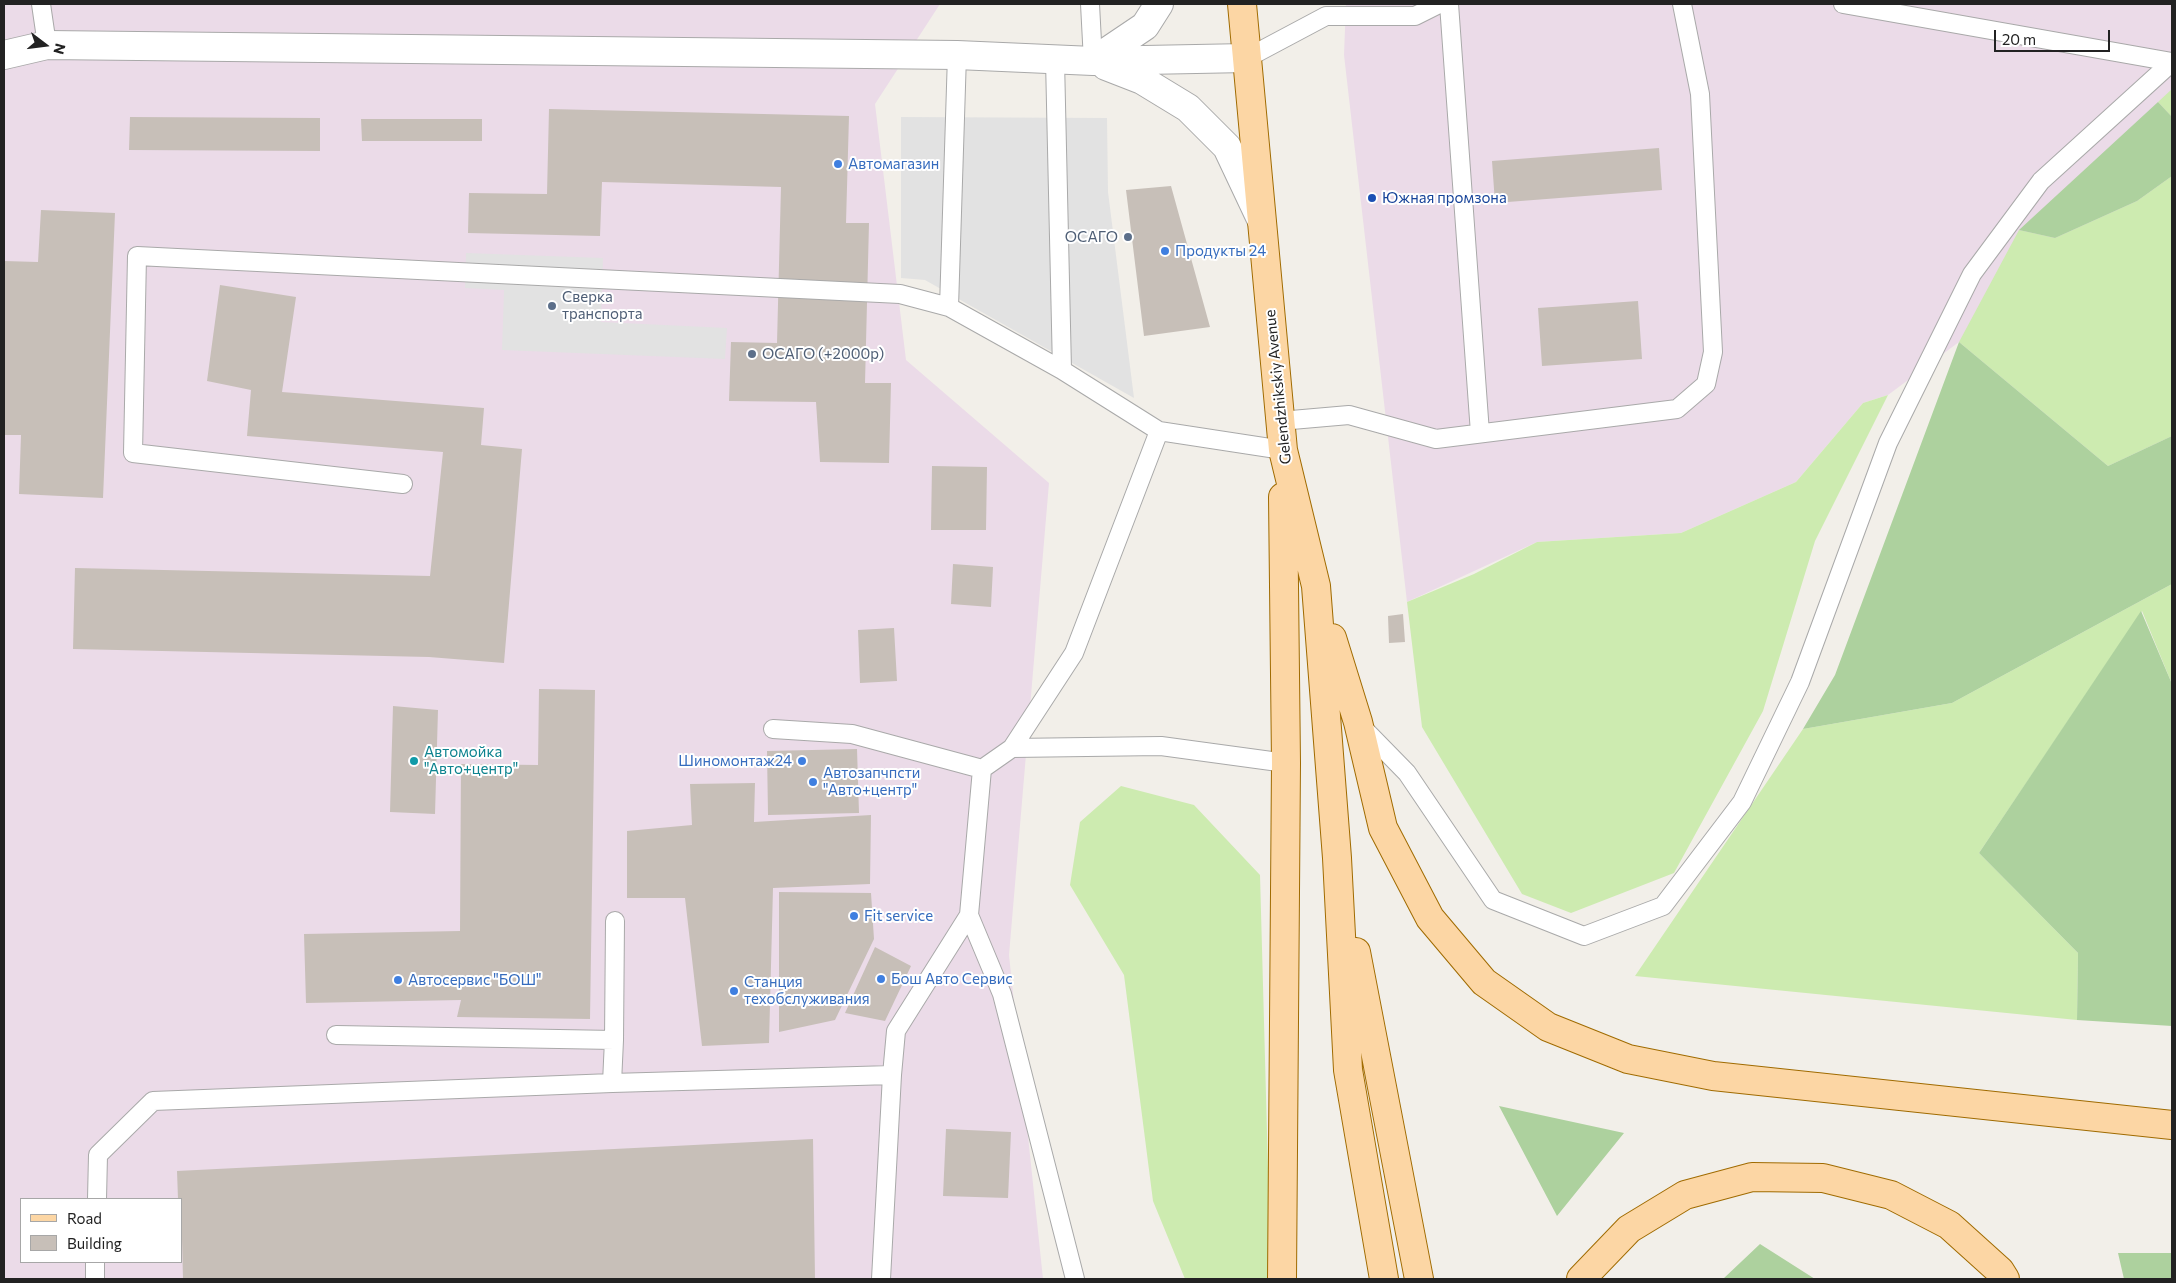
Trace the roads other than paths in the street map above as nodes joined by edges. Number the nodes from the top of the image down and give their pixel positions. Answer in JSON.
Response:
{"nodes":[{"id":1,"x":41,"y":4,"type":"edge"},
{"id":2,"x":1090,"y":4,"type":"edge"},
{"id":3,"x":1159,"y":4,"type":"edge"},
{"id":4,"x":1242,"y":4,"type":"edge"},
{"id":5,"x":1439,"y":4,"type":"edge"},
{"id":6,"x":1449,"y":4,"type":"edge"},
{"id":7,"x":1682,"y":4,"type":"edge"},
{"id":8,"x":1843,"y":4,"type":"edge"},
{"id":9,"x":1328,"y":10,"type":"edge"},
{"id":10,"x":47,"y":45,"type":"junction"},
{"id":11,"x":4,"y":55,"type":"edge"},
{"id":12,"x":957,"y":55,"type":"junction"},
{"id":13,"x":1247,"y":58,"type":"junction"},
{"id":14,"x":1055,"y":60,"type":"junction"},
{"id":15,"x":1093,"y":61,"type":"junction"},
{"id":16,"x":2172,"y":62,"type":"edge"},
{"id":17,"x":1262,"y":220,"type":"junction"},
{"id":18,"x":949,"y":306,"type":"junction"},
{"id":19,"x":1062,"y":370,"type":"junction"},
{"id":20,"x":1280,"y":421,"type":"junction"},
{"id":21,"x":1159,"y":431,"type":"junction"},
{"id":22,"x":1480,"y":433,"type":"junction"},
{"id":23,"x":1282,"y":450,"type":"junction"},
{"id":24,"x":404,"y":484,"type":"dead end"},
{"id":25,"x":1316,"y":586,"type":"junction"},
{"id":26,"x":1358,"y":722,"type":"junction"},
{"id":27,"x":773,"y":729,"type":"dead end"},
{"id":28,"x":1012,"y":748,"type":"junction"},
{"id":29,"x":1286,"y":763,"type":"junction"},
{"id":30,"x":982,"y":769,"type":"junction"},
{"id":31,"x":1337,"y":858,"type":"junction"},
{"id":32,"x":969,"y":915,"type":"junction"},
{"id":33,"x":615,"y":920,"type":"dead end"},
{"id":34,"x":336,"y":1034,"type":"dead end"},
{"id":35,"x":614,"y":1040,"type":"junction"},
{"id":36,"x":892,"y":1075,"type":"junction"},
{"id":37,"x":612,"y":1083,"type":"junction"},
{"id":38,"x":2172,"y":1126,"type":"edge"},
{"id":39,"x":97,"y":1198,"type":"edge"},
{"id":40,"x":96,"y":1263,"type":"edge"},
{"id":41,"x":95,"y":1279,"type":"edge"},
{"id":42,"x":881,"y":1279,"type":"edge"},
{"id":43,"x":1075,"y":1279,"type":"edge"},
{"id":44,"x":1282,"y":1279,"type":"edge"},
{"id":45,"x":1384,"y":1279,"type":"edge"},
{"id":46,"x":1418,"y":1279,"type":"edge"},
{"id":47,"x":1581,"y":1279,"type":"edge"},
{"id":48,"x":2005,"y":1279,"type":"edge"}],
"edges":[{"from":1,"to":10,"type":"lane"},
{"from":2,"to":15,"type":"lane"},
{"from":3,"to":15,"type":"street"},
{"from":4,"to":13,"type":"main road","name":"Gelendzhikskiy Avenue"},
{"from":5,"to":9,"type":"lane"},
{"from":6,"to":22,"type":"lane"},
{"from":7,"to":22,"type":"lane"},
{"from":8,"to":16,"type":"lane"},
{"from":9,"to":13,"type":"lane"},
{"from":10,"to":11,"type":"street"},
{"from":10,"to":12,"type":"street"},
{"from":12,"to":14,"type":"street"},
{"from":12,"to":18,"type":"lane"},
{"from":13,"to":15,"type":"street"},
{"from":13,"to":17,"type":"main road","name":"Gelendzhikskiy Avenue"},
{"from":14,"to":15,"type":"street"},
{"from":14,"to":19,"type":"lane"},
{"from":15,"to":17,"type":"street"},
{"from":16,"to":26,"type":"lane"},
{"from":17,"to":20,"type":"main road","name":"Gelendzhikskiy Avenue"},
{"from":18,"to":19,"type":"lane"},
{"from":18,"to":24,"type":"lane"},
{"from":19,"to":21,"type":"lane"},
{"from":20,"to":22,"type":"lane"},
{"from":20,"to":23,"type":"main road","name":"Gelendzhikskiy Avenue"},
{"from":21,"to":23,"type":"lane"},
{"from":21,"to":28,"type":"lane"},
{"from":23,"to":25,"type":"main road","name":"Gelendzhikskiy Avenue"},
{"from":23,"to":29,"type":"main road"},
{"from":25,"to":26,"type":"main road"},
{"from":25,"to":31,"type":"main road","name":"Gelendzhikskiy Avenue"},
{"from":26,"to":38,"type":"main road"},
{"from":27,"to":30,"type":"lane"},
{"from":28,"to":29,"type":"lane"},
{"from":28,"to":30,"type":"lane"},
{"from":29,"to":44,"type":"main road"},
{"from":30,"to":32,"type":"lane"},
{"from":31,"to":45,"type":"main road"},
{"from":31,"to":46,"type":"main road"},
{"from":32,"to":36,"type":"lane"},
{"from":32,"to":43,"type":"lane"},
{"from":33,"to":35,"type":"lane"},
{"from":34,"to":35,"type":"lane"},
{"from":35,"to":37,"type":"lane"},
{"from":36,"to":37,"type":"lane"},
{"from":36,"to":42,"type":"lane"},
{"from":37,"to":39,"type":"lane"},
{"from":40,"to":41,"type":"lane"},
{"from":47,"to":48,"type":"main road"}]}
